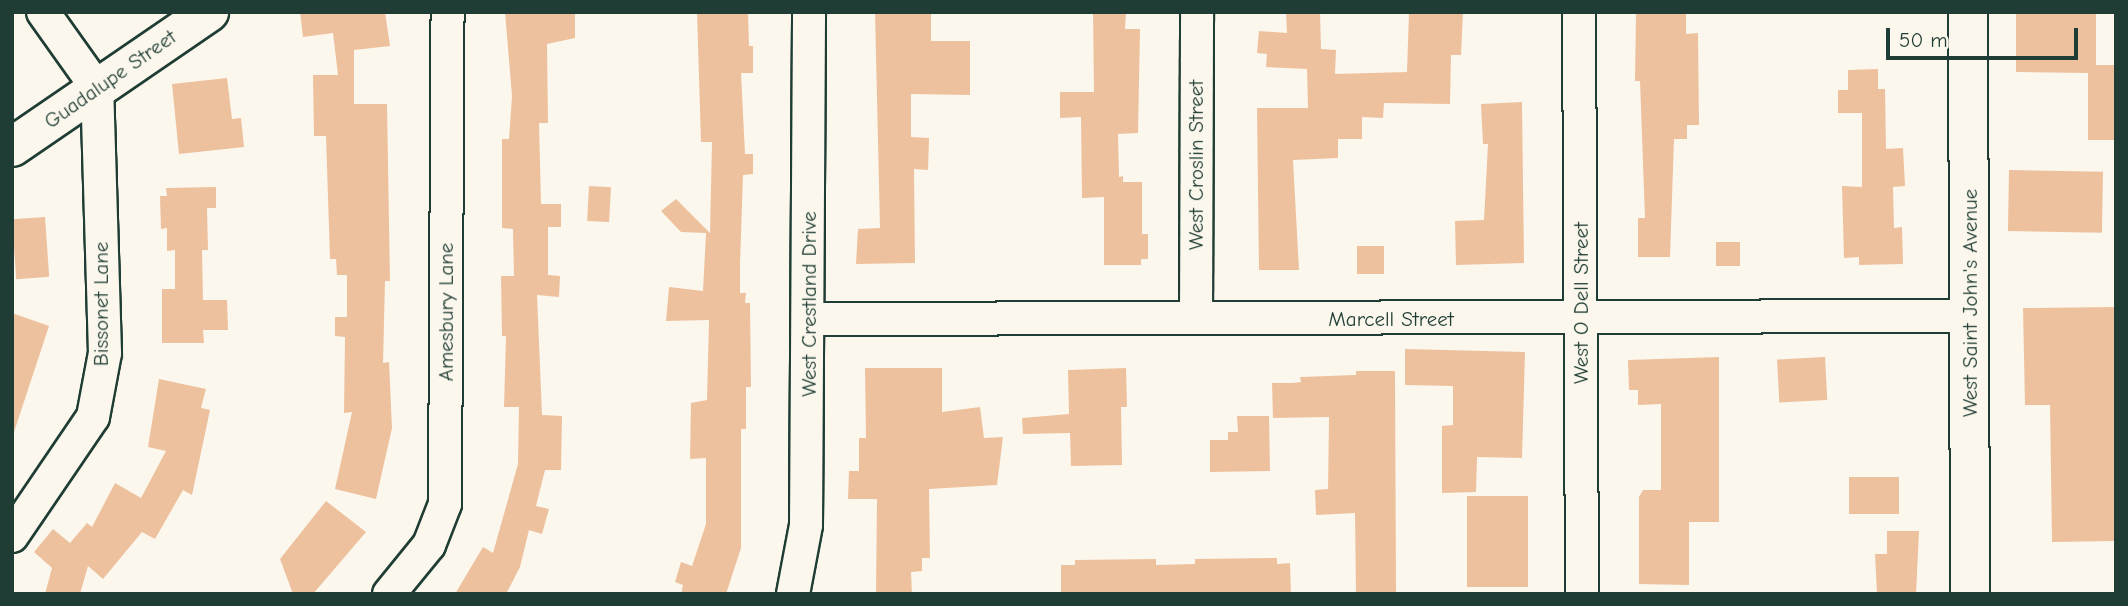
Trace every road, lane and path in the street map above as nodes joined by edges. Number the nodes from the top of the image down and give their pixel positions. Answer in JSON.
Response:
{"nodes":[{"id":1,"x":43,"y":12,"type":"edge"},
{"id":2,"x":209,"y":12,"type":"edge"},
{"id":3,"x":448,"y":12,"type":"edge"},
{"id":4,"x":809,"y":12,"type":"edge"},
{"id":5,"x":1196,"y":12,"type":"edge"},
{"id":6,"x":1580,"y":12,"type":"edge"},
{"id":7,"x":1968,"y":12,"type":"edge"},
{"id":8,"x":97,"y":88,"type":"junction"},
{"id":9,"x":12,"y":147,"type":"edge"},
{"id":10,"x":1972,"y":316,"type":"junction"},
{"id":11,"x":1196,"y":318,"type":"junction"},
{"id":12,"x":1580,"y":318,"type":"junction"},
{"id":13,"x":810,"y":319,"type":"junction"},
{"id":14,"x":12,"y":536,"type":"edge"},
{"id":15,"x":389,"y":594,"type":"edge"},
{"id":16,"x":793,"y":594,"type":"edge"},
{"id":17,"x":1583,"y":594,"type":"edge"},
{"id":18,"x":1970,"y":594,"type":"edge"}],
"edges":[{"from":1,"to":8,"type":"street"},
{"from":2,"to":8,"type":"street","name":"Guadalupe Street"},
{"from":3,"to":15,"type":"street","name":"Amesbury Lane"},
{"from":4,"to":13,"type":"street","name":"West Crestland Drive"},
{"from":5,"to":11,"type":"street","name":"West Croslin Street"},
{"from":6,"to":12,"type":"street","name":"West O Dell Street"},
{"from":7,"to":10,"type":"street","name":"West Saint John's Avenue"},
{"from":8,"to":9,"type":"street","name":"Guadalupe Street"},
{"from":8,"to":14,"type":"street","name":"Bissonet Lane"},
{"from":10,"to":12,"type":"street","name":"Marcell Street"},
{"from":10,"to":18,"type":"street","name":"West Saint John's Avenue"},
{"from":11,"to":12,"type":"street","name":"Marcell Street"},
{"from":11,"to":13,"type":"street","name":"Marcell Street"},
{"from":12,"to":17,"type":"street","name":"West O Dell Street"},
{"from":13,"to":16,"type":"street","name":"West Crestland Drive"}]}
